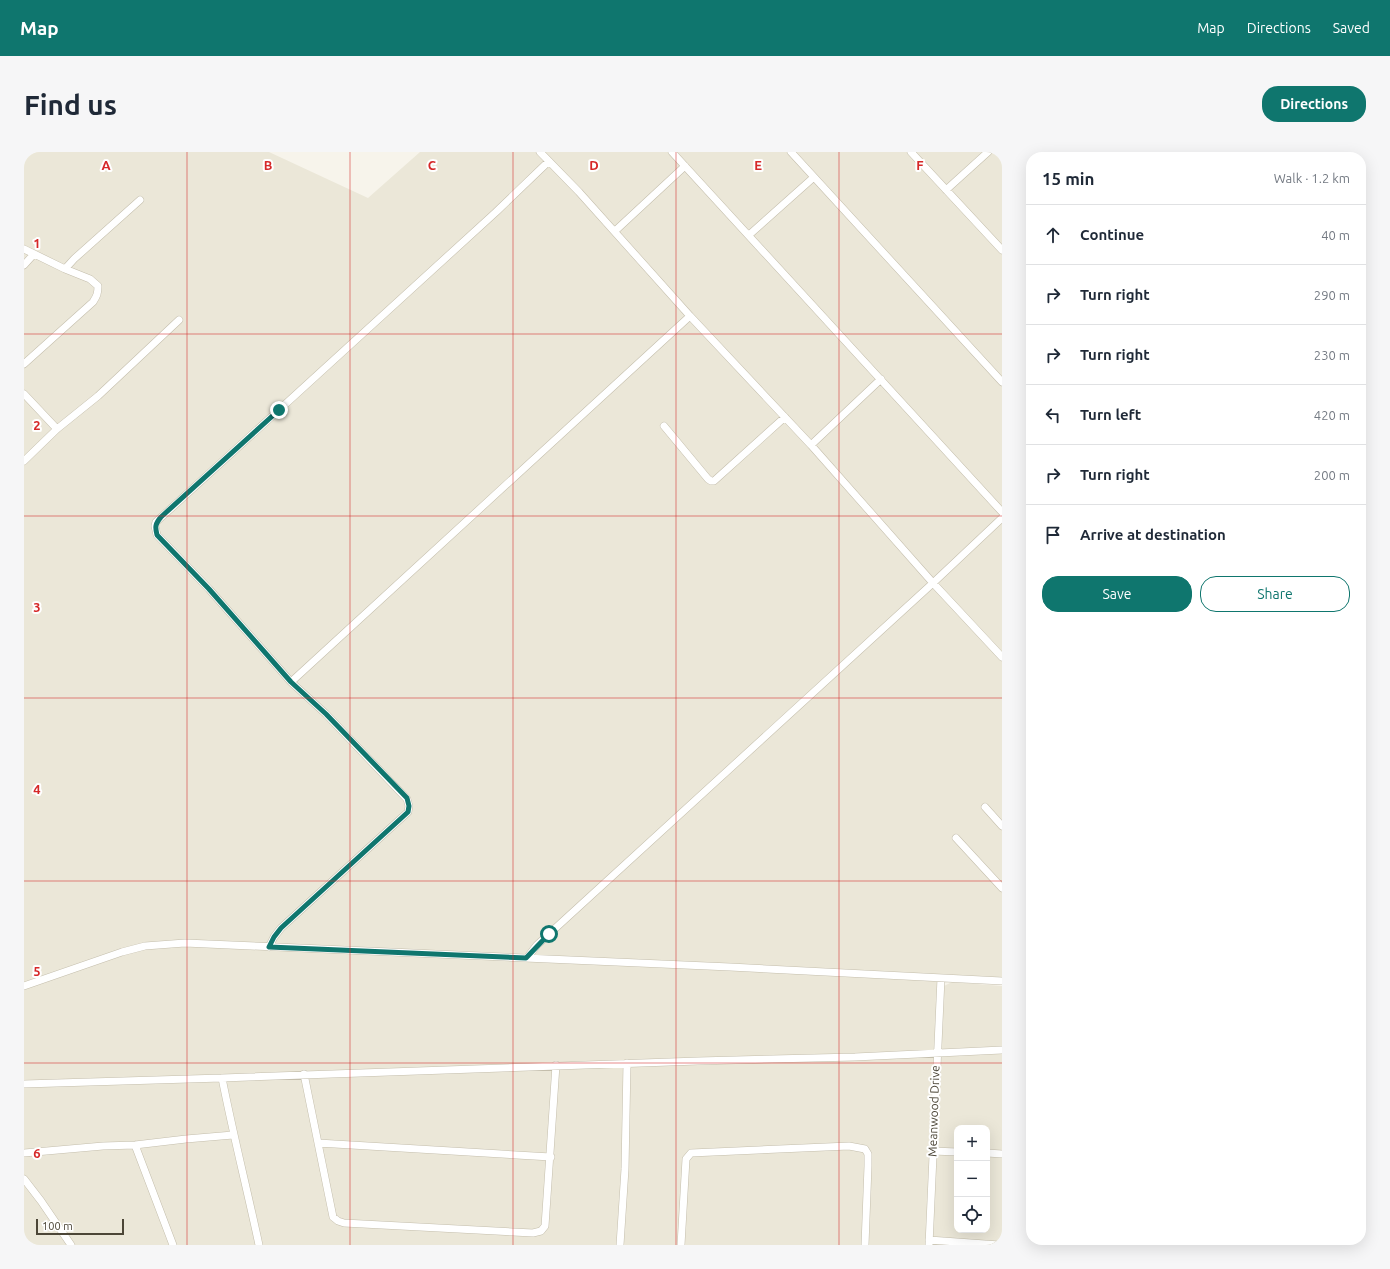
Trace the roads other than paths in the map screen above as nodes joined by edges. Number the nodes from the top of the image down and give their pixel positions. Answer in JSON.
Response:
{"nodes":[{"id":1,"x":540,"y":152,"type":"edge"},
{"id":2,"x":672,"y":152,"type":"edge"},
{"id":3,"x":791,"y":152,"type":"edge"},
{"id":4,"x":911,"y":152,"type":"edge"},
{"id":5,"x":988,"y":152,"type":"edge"},
{"id":6,"x":548,"y":162,"type":"junction"},
{"id":7,"x":685,"y":166,"type":"junction"},
{"id":8,"x":814,"y":178,"type":"junction"},
{"id":9,"x":946,"y":190,"type":"junction"},
{"id":10,"x":140,"y":200,"type":"dead end"},
{"id":11,"x":615,"y":231,"type":"junction"},
{"id":12,"x":749,"y":235,"type":"junction"},
{"id":13,"x":24,"y":249,"type":"edge"},
{"id":14,"x":1002,"y":250,"type":"edge"},
{"id":15,"x":34,"y":254,"type":"junction"},
{"id":16,"x":24,"y":265,"type":"edge"},
{"id":17,"x":65,"y":269,"type":"junction"},
{"id":18,"x":690,"y":316,"type":"junction"},
{"id":19,"x":180,"y":320,"type":"dead end"},
{"id":20,"x":24,"y":364,"type":"edge"},
{"id":21,"x":881,"y":379,"type":"junction"},
{"id":22,"x":1002,"y":382,"type":"edge"},
{"id":23,"x":24,"y":394,"type":"edge"},
{"id":24,"x":785,"y":417,"type":"junction"},
{"id":25,"x":664,"y":426,"type":"dead end"},
{"id":26,"x":57,"y":429,"type":"junction"},
{"id":27,"x":811,"y":445,"type":"junction"},
{"id":28,"x":24,"y":461,"type":"edge"},
{"id":29,"x":1002,"y":512,"type":"edge"},
{"id":30,"x":1002,"y":518,"type":"edge"},
{"id":31,"x":933,"y":583,"type":"junction"},
{"id":32,"x":1002,"y":657,"type":"edge"},
{"id":33,"x":291,"y":682,"type":"junction"},
{"id":34,"x":985,"y":807,"type":"dead end"},
{"id":35,"x":1002,"y":826,"type":"edge"},
{"id":36,"x":956,"y":838,"type":"dead end"},
{"id":37,"x":1002,"y":888,"type":"edge"},
{"id":38,"x":269,"y":947,"type":"junction"},
{"id":39,"x":526,"y":958,"type":"junction"},
{"id":40,"x":940,"y":978,"type":"junction"},
{"id":41,"x":1002,"y":981,"type":"edge"},
{"id":42,"x":24,"y":986,"type":"edge"},
{"id":43,"x":1002,"y":1050,"type":"edge"},
{"id":44,"x":937,"y":1054,"type":"junction"},
{"id":45,"x":627,"y":1063,"type":"junction"},
{"id":46,"x":556,"y":1065,"type":"junction"},
{"id":47,"x":304,"y":1074,"type":"junction"},
{"id":48,"x":222,"y":1078,"type":"junction"},
{"id":49,"x":24,"y":1084,"type":"edge"},
{"id":50,"x":233,"y":1136,"type":"junction"},
{"id":51,"x":318,"y":1143,"type":"junction"},
{"id":52,"x":135,"y":1146,"type":"junction"},
{"id":53,"x":933,"y":1151,"type":"junction"},
{"id":54,"x":954,"y":1152,"type":"edge"},
{"id":55,"x":24,"y":1153,"type":"edge"},
{"id":56,"x":990,"y":1153,"type":"edge"},
{"id":57,"x":1002,"y":1154,"type":"edge"},
{"id":58,"x":551,"y":1157,"type":"junction"},
{"id":59,"x":24,"y":1179,"type":"edge"},
{"id":60,"x":929,"y":1243,"type":"edge"},
{"id":61,"x":71,"y":1245,"type":"edge"},
{"id":62,"x":173,"y":1245,"type":"edge"},
{"id":63,"x":258,"y":1245,"type":"edge"},
{"id":64,"x":620,"y":1245,"type":"edge"},
{"id":65,"x":681,"y":1245,"type":"edge"},
{"id":66,"x":865,"y":1245,"type":"edge"},
{"id":67,"x":999,"y":1245,"type":"edge"}],
"edges":[{"from":1,"to":6,"type":"street"},
{"from":2,"to":7,"type":"street"},
{"from":3,"to":8,"type":"street"},
{"from":4,"to":9,"type":"street"},
{"from":5,"to":9,"type":"street"},
{"from":6,"to":11,"type":"street"},
{"from":6,"to":33,"type":"street"},
{"from":7,"to":11,"type":"street"},
{"from":7,"to":12,"type":"street"},
{"from":8,"to":12,"type":"street"},
{"from":8,"to":22,"type":"street"},
{"from":9,"to":14,"type":"street"},
{"from":10,"to":17,"type":"street"},
{"from":11,"to":18,"type":"street"},
{"from":12,"to":21,"type":"street"},
{"from":13,"to":15,"type":"street"},
{"from":15,"to":16,"type":"street"},
{"from":15,"to":17,"type":"street"},
{"from":17,"to":20,"type":"street"},
{"from":18,"to":24,"type":"street"},
{"from":18,"to":33,"type":"street"},
{"from":19,"to":26,"type":"street"},
{"from":21,"to":27,"type":"street"},
{"from":21,"to":29,"type":"street"},
{"from":23,"to":26,"type":"street"},
{"from":24,"to":25,"type":"street"},
{"from":24,"to":27,"type":"street"},
{"from":26,"to":28,"type":"street"},
{"from":27,"to":31,"type":"street"},
{"from":30,"to":31,"type":"street"},
{"from":31,"to":32,"type":"street"},
{"from":31,"to":39,"type":"street"},
{"from":33,"to":38,"type":"street"},
{"from":34,"to":35,"type":"street"},
{"from":36,"to":37,"type":"street"},
{"from":38,"to":39,"type":"street"},
{"from":38,"to":42,"type":"street"},
{"from":39,"to":40,"type":"street"},
{"from":40,"to":41,"type":"street"},
{"from":40,"to":44,"type":"street","name":"Meanwood Drive"},
{"from":43,"to":44,"type":"street"},
{"from":44,"to":45,"type":"street"},
{"from":44,"to":53,"type":"street","name":"Meanwood Drive"},
{"from":45,"to":46,"type":"street"},
{"from":45,"to":64,"type":"street"},
{"from":46,"to":47,"type":"street"},
{"from":46,"to":58,"type":"street"},
{"from":47,"to":48,"type":"street"},
{"from":47,"to":51,"type":"street"},
{"from":48,"to":49,"type":"street"},
{"from":48,"to":50,"type":"street"},
{"from":50,"to":52,"type":"street"},
{"from":50,"to":63,"type":"street"},
{"from":51,"to":58,"type":"street"},
{"from":51,"to":58,"type":"street"},
{"from":52,"to":55,"type":"street"},
{"from":52,"to":62,"type":"street"},
{"from":53,"to":54,"type":"street"},
{"from":53,"to":60,"type":"street","name":"Meanwood Drive"},
{"from":56,"to":57,"type":"street"},
{"from":59,"to":61,"type":"street"},
{"from":60,"to":67,"type":"street"},
{"from":65,"to":66,"type":"street"}]}
